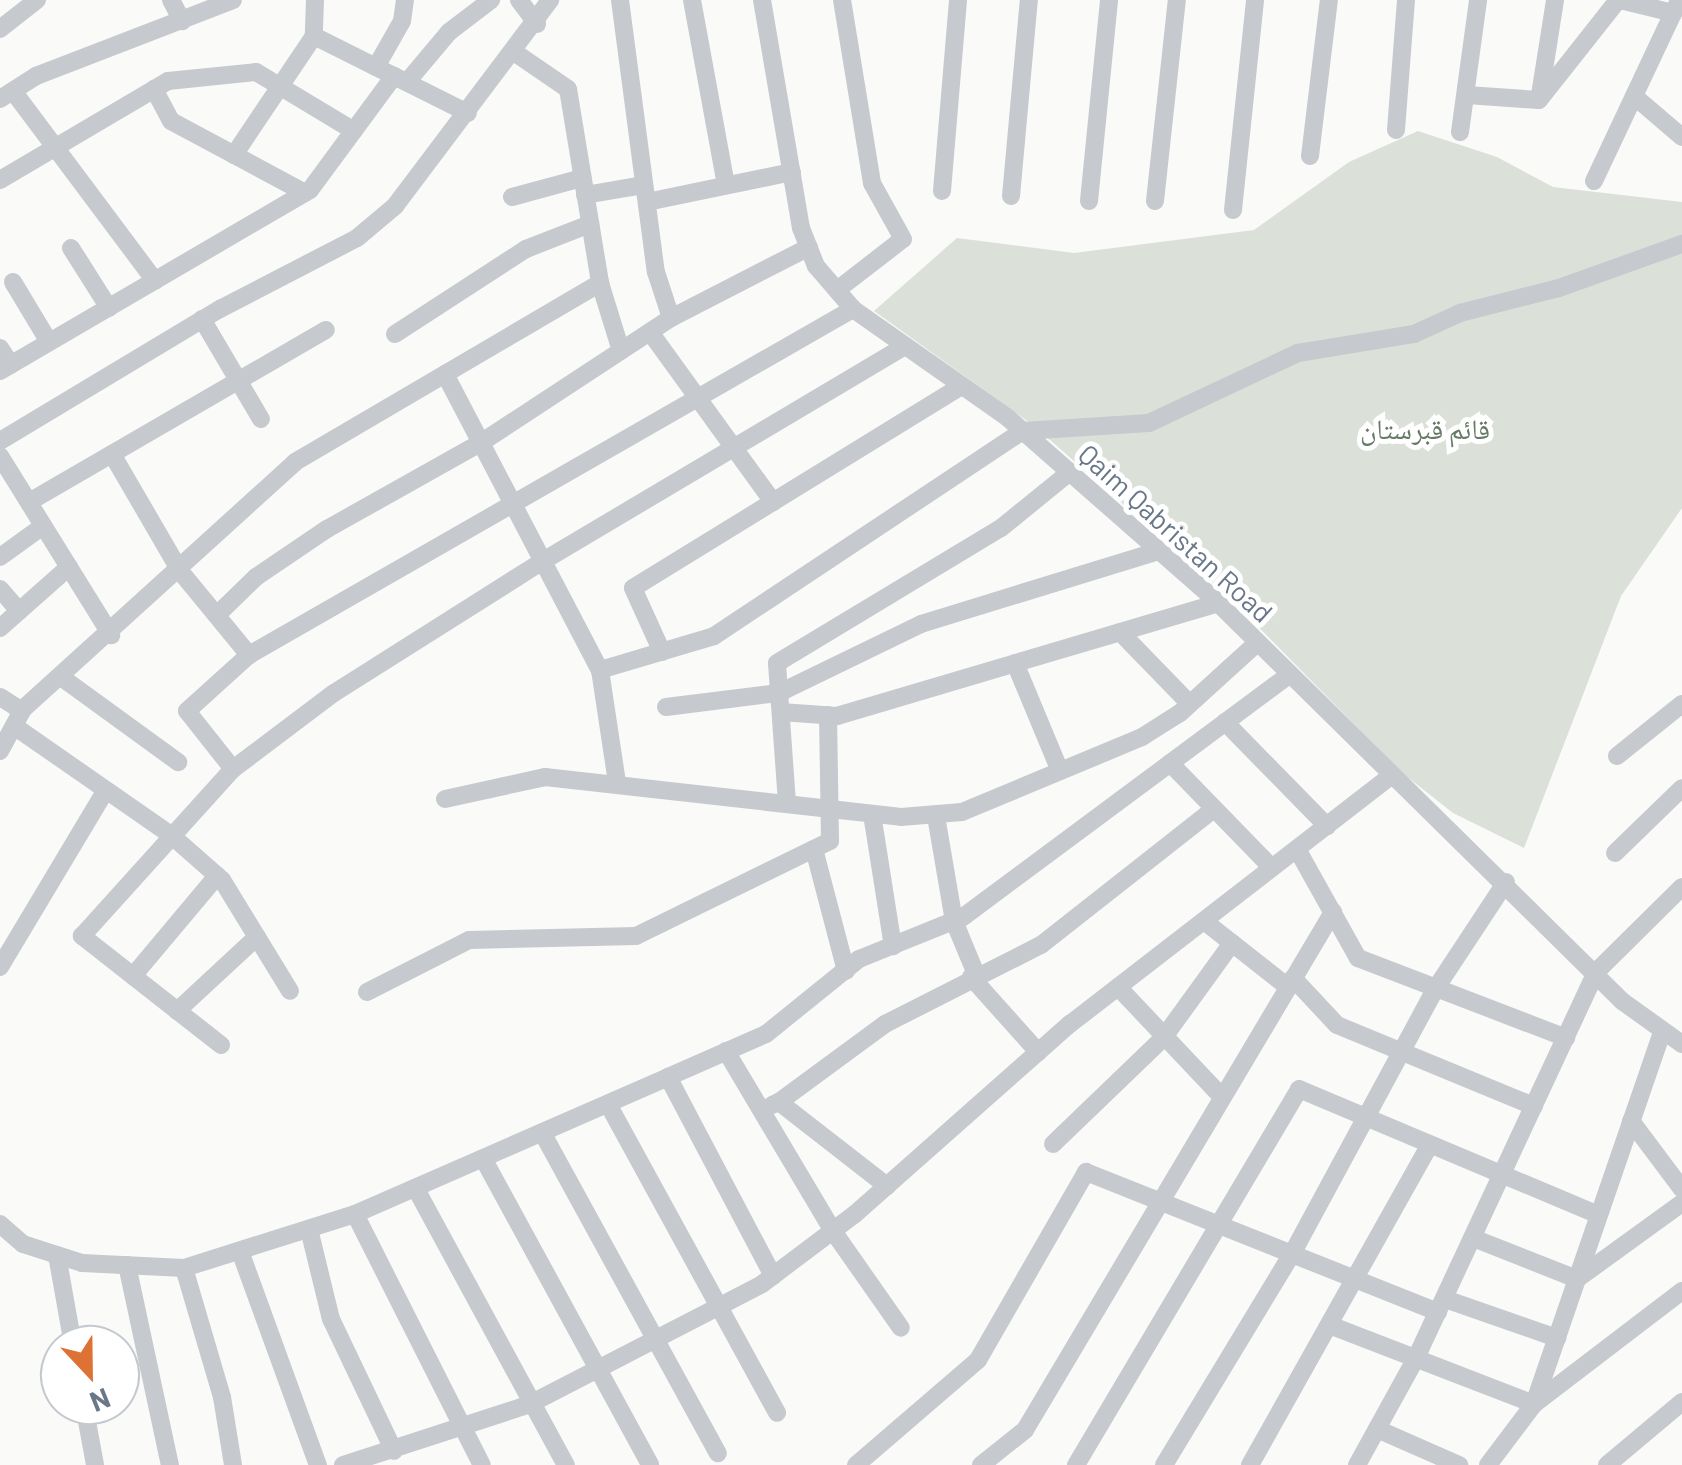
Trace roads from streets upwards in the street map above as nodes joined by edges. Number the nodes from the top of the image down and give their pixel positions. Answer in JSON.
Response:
{"nodes":[{"id":1,"x":37,"y":0,"type":"edge"},
{"id":2,"x":171,"y":0,"type":"edge"},
{"id":3,"x":234,"y":0,"type":"edge"},
{"id":4,"x":315,"y":0,"type":"edge"},
{"id":5,"x":405,"y":0,"type":"edge"},
{"id":6,"x":491,"y":0,"type":"edge"},
{"id":7,"x":519,"y":0,"type":"edge"},
{"id":8,"x":550,"y":0,"type":"edge"},
{"id":9,"x":620,"y":0,"type":"edge"},
{"id":10,"x":692,"y":0,"type":"edge"},
{"id":11,"x":762,"y":0,"type":"edge"},
{"id":12,"x":842,"y":0,"type":"edge"},
{"id":13,"x":958,"y":0,"type":"edge"},
{"id":14,"x":1030,"y":0,"type":"edge"},
{"id":15,"x":1109,"y":0,"type":"edge"},
{"id":16,"x":1177,"y":0,"type":"edge"},
{"id":17,"x":1255,"y":0,"type":"edge"},
{"id":18,"x":1329,"y":0,"type":"edge"},
{"id":19,"x":1406,"y":0,"type":"edge"},
{"id":20,"x":1478,"y":0,"type":"edge"},
{"id":21,"x":1555,"y":0,"type":"edge"},
{"id":22,"x":1619,"y":0,"type":"edge"},
{"id":23,"x":1676,"y":7,"type":"edge"},
{"id":24,"x":182,"y":21,"type":"junction"},
{"id":25,"x":537,"y":24,"type":"junction"},
{"id":26,"x":0,"y":28,"type":"edge"},
{"id":27,"x":314,"y":36,"type":"junction"},
{"id":28,"x":514,"y":52,"type":"junction"},
{"id":29,"x":376,"y":67,"type":"junction"},
{"id":30,"x":401,"y":79,"type":"junction"},
{"id":31,"x":283,"y":89,"type":"junction"},
{"id":32,"x":154,"y":90,"type":"junction"},
{"id":33,"x":6,"y":95,"type":"edge"},
{"id":34,"x":1468,"y":96,"type":"junction"},
{"id":35,"x":1634,"y":96,"type":"junction"},
{"id":36,"x":1540,"y":100,"type":"junction"},
{"id":37,"x":468,"y":113,"type":"junction"},
{"id":38,"x":1396,"y":130,"type":"dead end"},
{"id":39,"x":354,"y":131,"type":"junction"},
{"id":40,"x":1460,"y":132,"type":"dead end"},
{"id":41,"x":1682,"y":137,"type":"edge"},
{"id":42,"x":54,"y":148,"type":"junction"},
{"id":43,"x":234,"y":155,"type":"junction"},
{"id":44,"x":1310,"y":156,"type":"dead end"},
{"id":45,"x":792,"y":172,"type":"junction"},
{"id":46,"x":0,"y":180,"type":"edge"},
{"id":47,"x":1594,"y":182,"type":"dead end"},
{"id":48,"x":726,"y":185,"type":"junction"},
{"id":49,"x":584,"y":186,"type":"junction"},
{"id":50,"x":942,"y":191,"type":"dead end"},
{"id":51,"x":305,"y":193,"type":"junction"},
{"id":52,"x":646,"y":194,"type":"junction"},
{"id":53,"x":1011,"y":196,"type":"dead end"},
{"id":54,"x":512,"y":198,"type":"dead end"},
{"id":55,"x":1155,"y":201,"type":"dead end"},
{"id":56,"x":1089,"y":202,"type":"dead end"},
{"id":57,"x":1232,"y":210,"type":"dead end"},
{"id":58,"x":590,"y":224,"type":"junction"},
{"id":59,"x":1682,"y":244,"type":"edge"},
{"id":60,"x":71,"y":248,"type":"dead end"},
{"id":61,"x":809,"y":248,"type":"junction"},
{"id":62,"x":155,"y":281,"type":"junction"},
{"id":63,"x":13,"y":282,"type":"dead end"},
{"id":64,"x":600,"y":283,"type":"junction"},
{"id":65,"x":837,"y":290,"type":"junction"},
{"id":66,"x":109,"y":308,"type":"junction"},
{"id":67,"x":853,"y":309,"type":"junction"},
{"id":68,"x":672,"y":318,"type":"junction"},
{"id":69,"x":202,"y":319,"type":"junction"},
{"id":70,"x":326,"y":330,"type":"dead end"},
{"id":71,"x":650,"y":332,"type":"junction"},
{"id":72,"x":394,"y":334,"type":"dead end"},
{"id":73,"x":49,"y":342,"type":"junction"},
{"id":74,"x":906,"y":346,"type":"junction"},
{"id":75,"x":0,"y":348,"type":"edge"},
{"id":76,"x":622,"y":351,"type":"junction"},
{"id":77,"x":6,"y":368,"type":"edge"},
{"id":78,"x":445,"y":374,"type":"junction"},
{"id":79,"x":239,"y":382,"type":"junction"},
{"id":80,"x":962,"y":386,"type":"junction"},
{"id":81,"x":696,"y":396,"type":"junction"},
{"id":82,"x":261,"y":419,"type":"dead end"},
{"id":83,"x":1023,"y":432,"type":"junction"},
{"id":84,"x":0,"y":441,"type":"edge"},
{"id":85,"x":482,"y":442,"type":"junction"},
{"id":86,"x":734,"y":448,"type":"junction"},
{"id":87,"x":112,"y":454,"type":"junction"},
{"id":88,"x":0,"y":456,"type":"edge"},
{"id":89,"x":1070,"y":472,"type":"junction"},
{"id":90,"x":512,"y":499,"type":"junction"},
{"id":91,"x":29,"y":502,"type":"junction"},
{"id":92,"x":773,"y":502,"type":"junction"},
{"id":93,"x":44,"y":526,"type":"junction"},
{"id":94,"x":1159,"y":551,"type":"junction"},
{"id":95,"x":0,"y":558,"type":"edge"},
{"id":96,"x":543,"y":561,"type":"junction"},
{"id":97,"x":69,"y":567,"type":"junction"},
{"id":98,"x":180,"y":571,"type":"junction"},
{"id":99,"x":0,"y":589,"type":"edge"},
{"id":100,"x":1218,"y":603,"type":"junction"},
{"id":101,"x":18,"y":612,"type":"junction"},
{"id":102,"x":219,"y":613,"type":"junction"},
{"id":103,"x":0,"y":628,"type":"edge"},
{"id":104,"x":1120,"y":632,"type":"junction"},
{"id":105,"x":111,"y":635,"type":"junction"},
{"id":106,"x":1257,"y":643,"type":"junction"},
{"id":107,"x":662,"y":652,"type":"junction"},
{"id":108,"x":249,"y":655,"type":"junction"},
{"id":109,"x":1015,"y":663,"type":"junction"},
{"id":110,"x":600,"y":670,"type":"junction"},
{"id":111,"x":1288,"y":675,"type":"junction"},
{"id":112,"x":62,"y":677,"type":"junction"},
{"id":113,"x":0,"y":697,"type":"edge"},
{"id":114,"x":780,"y":703,"type":"junction"},
{"id":115,"x":1190,"y":704,"type":"junction"},
{"id":116,"x":1682,"y":704,"type":"edge"},
{"id":117,"x":666,"y":708,"type":"dead end"},
{"id":118,"x":828,"y":715,"type":"junction"},
{"id":119,"x":18,"y":718,"type":"junction"},
{"id":120,"x":1225,"y":722,"type":"junction"},
{"id":121,"x":0,"y":751,"type":"edge"},
{"id":122,"x":1618,"y":756,"type":"dead end"},
{"id":123,"x":178,"y":762,"type":"dead end"},
{"id":124,"x":1170,"y":764,"type":"junction"},
{"id":125,"x":233,"y":769,"type":"junction"},
{"id":126,"x":1060,"y":771,"type":"junction"},
{"id":127,"x":1390,"y":778,"type":"junction"},
{"id":128,"x":617,"y":782,"type":"junction"},
{"id":129,"x":1682,"y":788,"type":"edge"},
{"id":130,"x":106,"y":790,"type":"junction"},
{"id":131,"x":445,"y":800,"type":"dead end"},
{"id":132,"x":788,"y":803,"type":"junction"},
{"id":133,"x":827,"y":808,"type":"junction"},
{"id":134,"x":1214,"y":809,"type":"junction"},
{"id":135,"x":872,"y":814,"type":"junction"},
{"id":136,"x":936,"y":816,"type":"junction"},
{"id":137,"x":1328,"y":826,"type":"junction"},
{"id":138,"x":172,"y":836,"type":"junction"},
{"id":139,"x":814,"y":849,"type":"junction"},
{"id":140,"x":1297,"y":849,"type":"junction"},
{"id":141,"x":1615,"y":853,"type":"dead end"},
{"id":142,"x":1272,"y":868,"type":"junction"},
{"id":143,"x":217,"y":876,"type":"junction"},
{"id":144,"x":1506,"y":882,"type":"junction"},
{"id":145,"x":1682,"y":887,"type":"edge"},
{"id":146,"x":1332,"y":912,"type":"junction"},
{"id":147,"x":1204,"y":920,"type":"junction"},
{"id":148,"x":954,"y":921,"type":"junction"},
{"id":149,"x":257,"y":938,"type":"junction"},
{"id":150,"x":1232,"y":943,"type":"junction"},
{"id":151,"x":892,"y":946,"type":"junction"},
{"id":152,"x":0,"y":966,"type":"edge"},
{"id":153,"x":846,"y":970,"type":"junction"},
{"id":154,"x":1596,"y":972,"type":"junction"},
{"id":155,"x":133,"y":976,"type":"junction"},
{"id":156,"x":973,"y":976,"type":"junction"},
{"id":157,"x":1290,"y":982,"type":"junction"},
{"id":158,"x":1118,"y":987,"type":"junction"},
{"id":159,"x":1436,"y":988,"type":"junction"},
{"id":160,"x":290,"y":991,"type":"dead end"},
{"id":161,"x":366,"y":992,"type":"dead end"},
{"id":162,"x":176,"y":1010,"type":"junction"},
{"id":163,"x":1662,"y":1033,"type":"junction"},
{"id":164,"x":1164,"y":1036,"type":"junction"},
{"id":165,"x":1566,"y":1038,"type":"junction"},
{"id":166,"x":1682,"y":1044,"type":"edge"},
{"id":167,"x":221,"y":1045,"type":"dead end"},
{"id":168,"x":726,"y":1052,"type":"junction"},
{"id":169,"x":1038,"y":1052,"type":"junction"},
{"id":170,"x":1400,"y":1054,"type":"junction"},
{"id":171,"x":668,"y":1078,"type":"junction"},
{"id":172,"x":1222,"y":1097,"type":"junction"},
{"id":173,"x":608,"y":1104,"type":"junction"},
{"id":174,"x":770,"y":1106,"type":"junction"},
{"id":175,"x":1534,"y":1106,"type":"junction"},
{"id":176,"x":1366,"y":1118,"type":"junction"},
{"id":177,"x":1631,"y":1122,"type":"junction"},
{"id":178,"x":543,"y":1134,"type":"junction"},
{"id":179,"x":1053,"y":1144,"type":"dead end"},
{"id":180,"x":1429,"y":1146,"type":"junction"},
{"id":181,"x":484,"y":1160,"type":"junction"},
{"id":182,"x":1502,"y":1177,"type":"junction"},
{"id":183,"x":887,"y":1186,"type":"junction"},
{"id":184,"x":416,"y":1189,"type":"junction"},
{"id":185,"x":1682,"y":1189,"type":"edge"},
{"id":186,"x":1159,"y":1201,"type":"junction"},
{"id":187,"x":1682,"y":1204,"type":"edge"},
{"id":188,"x":355,"y":1214,"type":"junction"},
{"id":189,"x":1599,"y":1215,"type":"junction"},
{"id":190,"x":0,"y":1224,"type":"edge"},
{"id":191,"x":1218,"y":1225,"type":"junction"},
{"id":192,"x":309,"y":1229,"type":"junction"},
{"id":193,"x":832,"y":1231,"type":"junction"},
{"id":194,"x":1473,"y":1238,"type":"junction"},
{"id":195,"x":240,"y":1251,"type":"junction"},
{"id":196,"x":1292,"y":1254,"type":"junction"},
{"id":197,"x":57,"y":1255,"type":"junction"},
{"id":198,"x":127,"y":1265,"type":"junction"},
{"id":199,"x":184,"y":1268,"type":"junction"},
{"id":200,"x":772,"y":1276,"type":"junction"},
{"id":201,"x":1357,"y":1280,"type":"junction"},
{"id":202,"x":1577,"y":1280,"type":"junction"},
{"id":203,"x":1682,"y":1291,"type":"edge"},
{"id":204,"x":1441,"y":1306,"type":"junction"},
{"id":205,"x":716,"y":1308,"type":"junction"},
{"id":206,"x":69,"y":1325,"type":"edge"},
{"id":207,"x":1332,"y":1326,"type":"junction"},
{"id":208,"x":901,"y":1328,"type":"dead end"},
{"id":209,"x":1557,"y":1338,"type":"junction"},
{"id":210,"x":654,"y":1340,"type":"junction"},
{"id":211,"x":1416,"y":1358,"type":"junction"},
{"id":212,"x":598,"y":1369,"type":"junction"},
{"id":213,"x":1682,"y":1402,"type":"edge"},
{"id":214,"x":532,"y":1403,"type":"junction"},
{"id":215,"x":1534,"y":1404,"type":"junction"},
{"id":216,"x":777,"y":1413,"type":"dead end"},
{"id":217,"x":88,"y":1425,"type":"edge"},
{"id":218,"x":1377,"y":1429,"type":"junction"},
{"id":219,"x":464,"y":1431,"type":"junction"},
{"id":220,"x":394,"y":1451,"type":"junction"},
{"id":221,"x":718,"y":1453,"type":"dead end"},
{"id":222,"x":95,"y":1465,"type":"edge"},
{"id":223,"x":170,"y":1465,"type":"edge"},
{"id":224,"x":233,"y":1465,"type":"edge"},
{"id":225,"x":318,"y":1465,"type":"edge"},
{"id":226,"x":343,"y":1465,"type":"edge"},
{"id":227,"x":482,"y":1465,"type":"edge"},
{"id":228,"x":566,"y":1465,"type":"edge"},
{"id":229,"x":650,"y":1465,"type":"edge"},
{"id":230,"x":856,"y":1465,"type":"edge"},
{"id":231,"x":981,"y":1465,"type":"edge"},
{"id":232,"x":1076,"y":1465,"type":"edge"},
{"id":233,"x":1164,"y":1465,"type":"edge"},
{"id":234,"x":1250,"y":1465,"type":"edge"},
{"id":235,"x":1357,"y":1465,"type":"edge"},
{"id":236,"x":1459,"y":1465,"type":"edge"},
{"id":237,"x":1488,"y":1465,"type":"edge"},
{"id":238,"x":1607,"y":1465,"type":"edge"}],
"edges":[{"from":1,"to":26,"type":"street"},
{"from":2,"to":24,"type":"street"},
{"from":3,"to":24,"type":"street"},
{"from":4,"to":27,"type":"street"},
{"from":5,"to":29,"type":"street"},
{"from":6,"to":30,"type":"street"},
{"from":7,"to":25,"type":"street"},
{"from":8,"to":25,"type":"street"},
{"from":9,"to":52,"type":"street"},
{"from":10,"to":48,"type":"street"},
{"from":11,"to":45,"type":"street","name":"Qaim Qabristan Road"},
{"from":12,"to":65,"type":"street"},
{"from":13,"to":50,"type":"street"},
{"from":14,"to":53,"type":"street"},
{"from":15,"to":56,"type":"street"},
{"from":16,"to":55,"type":"street"},
{"from":17,"to":57,"type":"street"},
{"from":18,"to":44,"type":"street"},
{"from":19,"to":38,"type":"street"},
{"from":20,"to":34,"type":"street"},
{"from":21,"to":36,"type":"street"},
{"from":22,"to":23,"type":"street"},
{"from":22,"to":36,"type":"street"},
{"from":23,"to":35,"type":"street"},
{"from":24,"to":33,"type":"street"},
{"from":25,"to":28,"type":"street"},
{"from":27,"to":29,"type":"street"},
{"from":27,"to":31,"type":"street"},
{"from":28,"to":37,"type":"street"},
{"from":28,"to":49,"type":"street"},
{"from":29,"to":30,"type":"street"},
{"from":30,"to":37,"type":"street"},
{"from":30,"to":39,"type":"street"},
{"from":31,"to":32,"type":"street"},
{"from":31,"to":39,"type":"street"},
{"from":31,"to":43,"type":"street"},
{"from":32,"to":42,"type":"street"},
{"from":32,"to":43,"type":"street"},
{"from":33,"to":42,"type":"street"},
{"from":34,"to":36,"type":"street"},
{"from":34,"to":40,"type":"street"},
{"from":35,"to":41,"type":"street"},
{"from":35,"to":47,"type":"street"},
{"from":37,"to":69,"type":"street"},
{"from":39,"to":51,"type":"street"},
{"from":42,"to":46,"type":"street"},
{"from":42,"to":62,"type":"street"},
{"from":43,"to":51,"type":"street"},
{"from":45,"to":48,"type":"street"},
{"from":45,"to":61,"type":"street","name":"Qaim Qabristan Road"},
{"from":48,"to":52,"type":"street"},
{"from":49,"to":52,"type":"street"},
{"from":49,"to":54,"type":"street"},
{"from":49,"to":58,"type":"street"},
{"from":51,"to":62,"type":"street"},
{"from":52,"to":68,"type":"street"},
{"from":58,"to":64,"type":"street"},
{"from":58,"to":72,"type":"street"},
{"from":59,"to":83,"type":"street"},
{"from":60,"to":66,"type":"street"},
{"from":61,"to":65,"type":"street","name":"Qaim Qabristan Road"},
{"from":61,"to":68,"type":"street"},
{"from":62,"to":66,"type":"street"},
{"from":63,"to":73,"type":"street"},
{"from":64,"to":76,"type":"street"},
{"from":64,"to":78,"type":"street"},
{"from":65,"to":67,"type":"street","name":"Qaim Qabristan Road"},
{"from":66,"to":73,"type":"street"},
{"from":67,"to":74,"type":"street","name":"Qaim Qabristan Road"},
{"from":67,"to":81,"type":"street"},
{"from":68,"to":71,"type":"street"},
{"from":69,"to":79,"type":"street"},
{"from":69,"to":84,"type":"street"},
{"from":70,"to":79,"type":"street"},
{"from":71,"to":76,"type":"street"},
{"from":71,"to":81,"type":"street"},
{"from":73,"to":77,"type":"street"},
{"from":74,"to":80,"type":"street","name":"Qaim Qabristan Road"},
{"from":74,"to":86,"type":"street"},
{"from":75,"to":77,"type":"street"},
{"from":76,"to":85,"type":"street"},
{"from":78,"to":85,"type":"street"},
{"from":78,"to":98,"type":"street"},
{"from":79,"to":82,"type":"street"},
{"from":79,"to":87,"type":"street"},
{"from":80,"to":83,"type":"street","name":"Qaim Qabristan Road"},
{"from":80,"to":92,"type":"street"},
{"from":81,"to":86,"type":"street"},
{"from":81,"to":90,"type":"street"},
{"from":83,"to":89,"type":"street","name":"Qaim Qabristan Road"},
{"from":83,"to":107,"type":"street"},
{"from":85,"to":90,"type":"street"},
{"from":85,"to":102,"type":"street"},
{"from":86,"to":92,"type":"street"},
{"from":86,"to":96,"type":"street"},
{"from":87,"to":91,"type":"street"},
{"from":87,"to":98,"type":"street"},
{"from":88,"to":91,"type":"street"},
{"from":89,"to":94,"type":"street","name":"Qaim Qabristan Road"},
{"from":89,"to":114,"type":"street"},
{"from":90,"to":96,"type":"street"},
{"from":90,"to":108,"type":"street"},
{"from":91,"to":93,"type":"street"},
{"from":92,"to":107,"type":"street"},
{"from":93,"to":95,"type":"street"},
{"from":93,"to":97,"type":"street"},
{"from":94,"to":100,"type":"street","name":"Qaim Qabristan Road"},
{"from":94,"to":114,"type":"street"},
{"from":96,"to":110,"type":"street"},
{"from":96,"to":125,"type":"street"},
{"from":97,"to":101,"type":"street"},
{"from":97,"to":105,"type":"street"},
{"from":98,"to":102,"type":"street"},
{"from":98,"to":105,"type":"street"},
{"from":99,"to":101,"type":"street"},
{"from":100,"to":104,"type":"street"},
{"from":100,"to":106,"type":"street","name":"Qaim Qabristan Road"},
{"from":101,"to":103,"type":"street"},
{"from":102,"to":108,"type":"street"},
{"from":104,"to":109,"type":"street"},
{"from":104,"to":115,"type":"street"},
{"from":105,"to":112,"type":"street"},
{"from":106,"to":111,"type":"street","name":"Qaim Qabristan Road"},
{"from":106,"to":115,"type":"street"},
{"from":107,"to":110,"type":"street"},
{"from":108,"to":125,"type":"street"},
{"from":109,"to":118,"type":"street"},
{"from":109,"to":126,"type":"street"},
{"from":110,"to":128,"type":"street"},
{"from":111,"to":120,"type":"street"},
{"from":111,"to":127,"type":"street","name":"Qaim Qabristan Road"},
{"from":112,"to":119,"type":"street"},
{"from":112,"to":123,"type":"street"},
{"from":113,"to":119,"type":"street"},
{"from":114,"to":117,"type":"street"},
{"from":114,"to":118,"type":"street"},
{"from":114,"to":132,"type":"street"},
{"from":115,"to":126,"type":"street"},
{"from":116,"to":122,"type":"street"},
{"from":118,"to":133,"type":"street"},
{"from":119,"to":121,"type":"street"},
{"from":119,"to":130,"type":"street"},
{"from":120,"to":124,"type":"street"},
{"from":120,"to":137,"type":"street"},
{"from":124,"to":134,"type":"street"},
{"from":124,"to":148,"type":"street"},
{"from":125,"to":138,"type":"street"},
{"from":126,"to":136,"type":"street"},
{"from":127,"to":137,"type":"street"},
{"from":127,"to":144,"type":"street","name":"Qaim Qabristan Road"},
{"from":128,"to":131,"type":"street"},
{"from":128,"to":132,"type":"street"},
{"from":129,"to":141,"type":"street"},
{"from":130,"to":138,"type":"street"},
{"from":130,"to":152,"type":"street"},
{"from":132,"to":133,"type":"street"},
{"from":133,"to":135,"type":"street"},
{"from":133,"to":139,"type":"street"},
{"from":134,"to":142,"type":"street"},
{"from":134,"to":156,"type":"street"},
{"from":135,"to":136,"type":"street"},
{"from":135,"to":151,"type":"street"},
{"from":136,"to":148,"type":"street"},
{"from":137,"to":140,"type":"street"},
{"from":138,"to":143,"type":"street"},
{"from":138,"to":155,"type":"street"},
{"from":139,"to":153,"type":"street"},
{"from":139,"to":161,"type":"street"},
{"from":140,"to":142,"type":"street"},
{"from":140,"to":146,"type":"street"},
{"from":142,"to":147,"type":"street"},
{"from":143,"to":149,"type":"street"},
{"from":143,"to":155,"type":"street"},
{"from":144,"to":154,"type":"street","name":"Qaim Qabristan Road"},
{"from":144,"to":159,"type":"street"},
{"from":145,"to":154,"type":"street"},
{"from":146,"to":157,"type":"street"},
{"from":146,"to":159,"type":"street"},
{"from":147,"to":150,"type":"street"},
{"from":147,"to":158,"type":"street"},
{"from":148,"to":151,"type":"street"},
{"from":148,"to":156,"type":"street"},
{"from":149,"to":160,"type":"street"},
{"from":149,"to":162,"type":"street"},
{"from":150,"to":157,"type":"street"},
{"from":150,"to":164,"type":"street"},
{"from":151,"to":153,"type":"street"},
{"from":153,"to":168,"type":"street"},
{"from":154,"to":163,"type":"street","name":"Qaim Qabristan Road"},
{"from":154,"to":165,"type":"street"},
{"from":155,"to":162,"type":"street"},
{"from":156,"to":169,"type":"street"},
{"from":156,"to":174,"type":"street"},
{"from":157,"to":170,"type":"street"},
{"from":157,"to":172,"type":"street"},
{"from":158,"to":164,"type":"street"},
{"from":158,"to":169,"type":"street"},
{"from":159,"to":165,"type":"street"},
{"from":159,"to":170,"type":"street"},
{"from":162,"to":167,"type":"street"},
{"from":163,"to":166,"type":"street","name":"Qaim Qabristan Road"},
{"from":163,"to":177,"type":"street"},
{"from":164,"to":172,"type":"street"},
{"from":164,"to":179,"type":"street"},
{"from":165,"to":175,"type":"street"},
{"from":168,"to":171,"type":"street"},
{"from":168,"to":174,"type":"street"},
{"from":169,"to":183,"type":"street"},
{"from":170,"to":175,"type":"street"},
{"from":170,"to":176,"type":"street"},
{"from":171,"to":173,"type":"street"},
{"from":171,"to":200,"type":"street"},
{"from":172,"to":186,"type":"street"},
{"from":173,"to":178,"type":"street"},
{"from":173,"to":205,"type":"street"},
{"from":174,"to":183,"type":"street"},
{"from":174,"to":193,"type":"street"},
{"from":175,"to":182,"type":"street"},
{"from":176,"to":180,"type":"street"},
{"from":176,"to":191,"type":"street"},
{"from":176,"to":196,"type":"street"},
{"from":177,"to":185,"type":"street"},
{"from":177,"to":189,"type":"street"},
{"from":178,"to":181,"type":"street"},
{"from":178,"to":210,"type":"street"},
{"from":180,"to":182,"type":"street"},
{"from":180,"to":201,"type":"street"},
{"from":181,"to":184,"type":"street"},
{"from":181,"to":212,"type":"street"},
{"from":182,"to":189,"type":"street"},
{"from":182,"to":194,"type":"street"},
{"from":183,"to":193,"type":"street"},
{"from":184,"to":188,"type":"street"},
{"from":184,"to":214,"type":"street"},
{"from":186,"to":191,"type":"street"},
{"from":186,"to":230,"type":"street"},
{"from":186,"to":231,"type":"street"},
{"from":187,"to":202,"type":"street"},
{"from":188,"to":192,"type":"street"},
{"from":188,"to":219,"type":"street"},
{"from":189,"to":202,"type":"street"},
{"from":190,"to":197,"type":"street"},
{"from":191,"to":196,"type":"street"},
{"from":191,"to":232,"type":"street"},
{"from":192,"to":195,"type":"street"},
{"from":192,"to":220,"type":"street"},
{"from":193,"to":200,"type":"street"},
{"from":193,"to":208,"type":"street"},
{"from":194,"to":202,"type":"street"},
{"from":194,"to":204,"type":"street"},
{"from":195,"to":199,"type":"street"},
{"from":195,"to":225,"type":"street"},
{"from":196,"to":201,"type":"street"},
{"from":196,"to":233,"type":"street"},
{"from":197,"to":198,"type":"street"},
{"from":197,"to":206,"type":"street"},
{"from":198,"to":199,"type":"street"},
{"from":198,"to":223,"type":"street"},
{"from":199,"to":224,"type":"street"},
{"from":200,"to":205,"type":"street"},
{"from":201,"to":204,"type":"street"},
{"from":201,"to":207,"type":"street"},
{"from":202,"to":209,"type":"street"},
{"from":203,"to":215,"type":"street"},
{"from":204,"to":209,"type":"street"},
{"from":204,"to":211,"type":"street"},
{"from":205,"to":210,"type":"street"},
{"from":205,"to":216,"type":"street"},
{"from":207,"to":211,"type":"street"},
{"from":207,"to":234,"type":"street"},
{"from":209,"to":215,"type":"street"},
{"from":210,"to":212,"type":"street"},
{"from":210,"to":221,"type":"street"},
{"from":211,"to":215,"type":"street"},
{"from":211,"to":218,"type":"street"},
{"from":212,"to":214,"type":"street"},
{"from":212,"to":229,"type":"street"},
{"from":213,"to":238,"type":"street"},
{"from":214,"to":219,"type":"street"},
{"from":214,"to":228,"type":"street"},
{"from":215,"to":237,"type":"street"},
{"from":217,"to":222,"type":"street"},
{"from":218,"to":235,"type":"street"},
{"from":218,"to":236,"type":"street"},
{"from":219,"to":220,"type":"street"},
{"from":219,"to":227,"type":"street"},
{"from":220,"to":226,"type":"street"}]}
